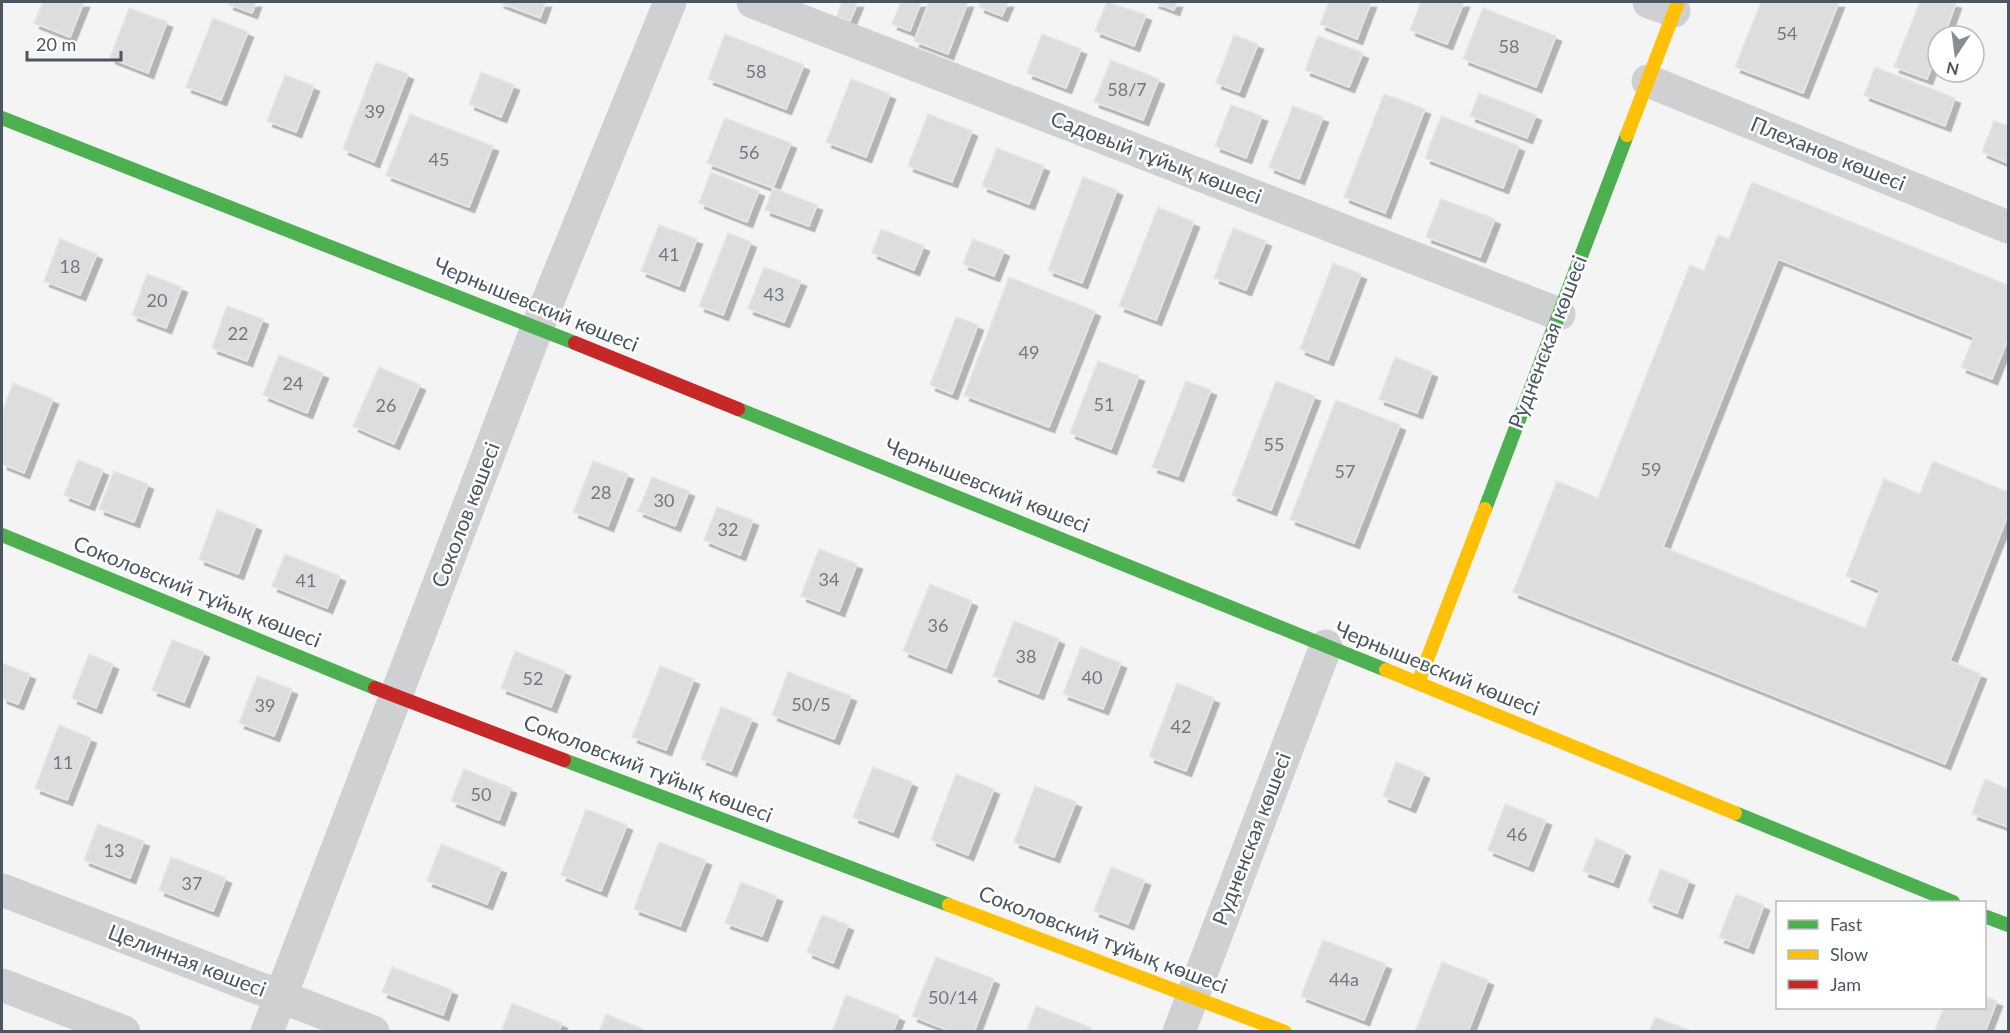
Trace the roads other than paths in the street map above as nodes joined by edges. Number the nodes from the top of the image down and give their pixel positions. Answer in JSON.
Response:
{"nodes":[{"id":1,"x":670,"y":2,"type":"edge"},
{"id":2,"x":753,"y":2,"type":"edge"},
{"id":3,"x":1667,"y":5,"type":"edge"},
{"id":4,"x":1648,"y":81,"type":"junction"},
{"id":5,"x":2,"y":118,"type":"edge"},
{"id":6,"x":2008,"y":227,"type":"edge"},
{"id":7,"x":1559,"y":315,"type":"junction"},
{"id":8,"x":537,"y":328,"type":"junction"},
{"id":9,"x":2,"y":535,"type":"edge"},
{"id":10,"x":1326,"y":646,"type":"junction"},
{"id":11,"x":1418,"y":683,"type":"junction"},
{"id":12,"x":396,"y":697,"type":"junction"},
{"id":13,"x":2,"y":890,"type":"edge"},
{"id":14,"x":1948,"y":901,"type":"edge"},
{"id":15,"x":1986,"y":917,"type":"edge"},
{"id":16,"x":2008,"y":925,"type":"edge"},
{"id":17,"x":2,"y":985,"type":"edge"},
{"id":18,"x":281,"y":996,"type":"junction"},
{"id":19,"x":1193,"y":996,"type":"junction"},
{"id":20,"x":124,"y":1032,"type":"edge"},
{"id":21,"x":267,"y":1032,"type":"edge"},
{"id":22,"x":373,"y":1032,"type":"edge"},
{"id":23,"x":1179,"y":1032,"type":"edge"},
{"id":24,"x":1285,"y":1032,"type":"edge"}],
"edges":[{"from":1,"to":8,"type":"street","name":"Соколов көшесі"},
{"from":2,"to":7,"type":"street","name":"Садовый тұйық көшесі"},
{"from":3,"to":4,"type":"street","name":"Рудненская көшесі"},
{"from":4,"to":6,"type":"street","name":"Плеханов көшесі"},
{"from":4,"to":7,"type":"street","name":"Рудненская көшесі"},
{"from":5,"to":8,"type":"street","name":"Чернышевский көшесі"},
{"from":7,"to":11,"type":"street","name":"Рудненская көшесі"},
{"from":8,"to":10,"type":"street","name":"Чернышевский көшесі"},
{"from":8,"to":12,"type":"street","name":"Соколов көшесі"},
{"from":9,"to":12,"type":"street","name":"Соколовский тұйық көшесі"},
{"from":10,"to":11,"type":"street","name":"Чернышевский көшесі"},
{"from":10,"to":19,"type":"street","name":"Рудненская көшесі"},
{"from":11,"to":14,"type":"street","name":"Чернышевский көшесі"},
{"from":12,"to":18,"type":"street","name":"Соколов көшесі"},
{"from":12,"to":19,"type":"street","name":"Соколовский тұйық көшесі"},
{"from":13,"to":18,"type":"street","name":"Целинная көшесі"},
{"from":15,"to":16,"type":"street"},
{"from":17,"to":20,"type":"street"},
{"from":18,"to":21,"type":"street","name":"Соколов көшесі"},
{"from":18,"to":22,"type":"street","name":"Целинная көшесі"},
{"from":19,"to":23,"type":"street","name":"Рудненская көшесі"},
{"from":19,"to":24,"type":"street","name":"Соколовский тұйық көшесі"}]}
